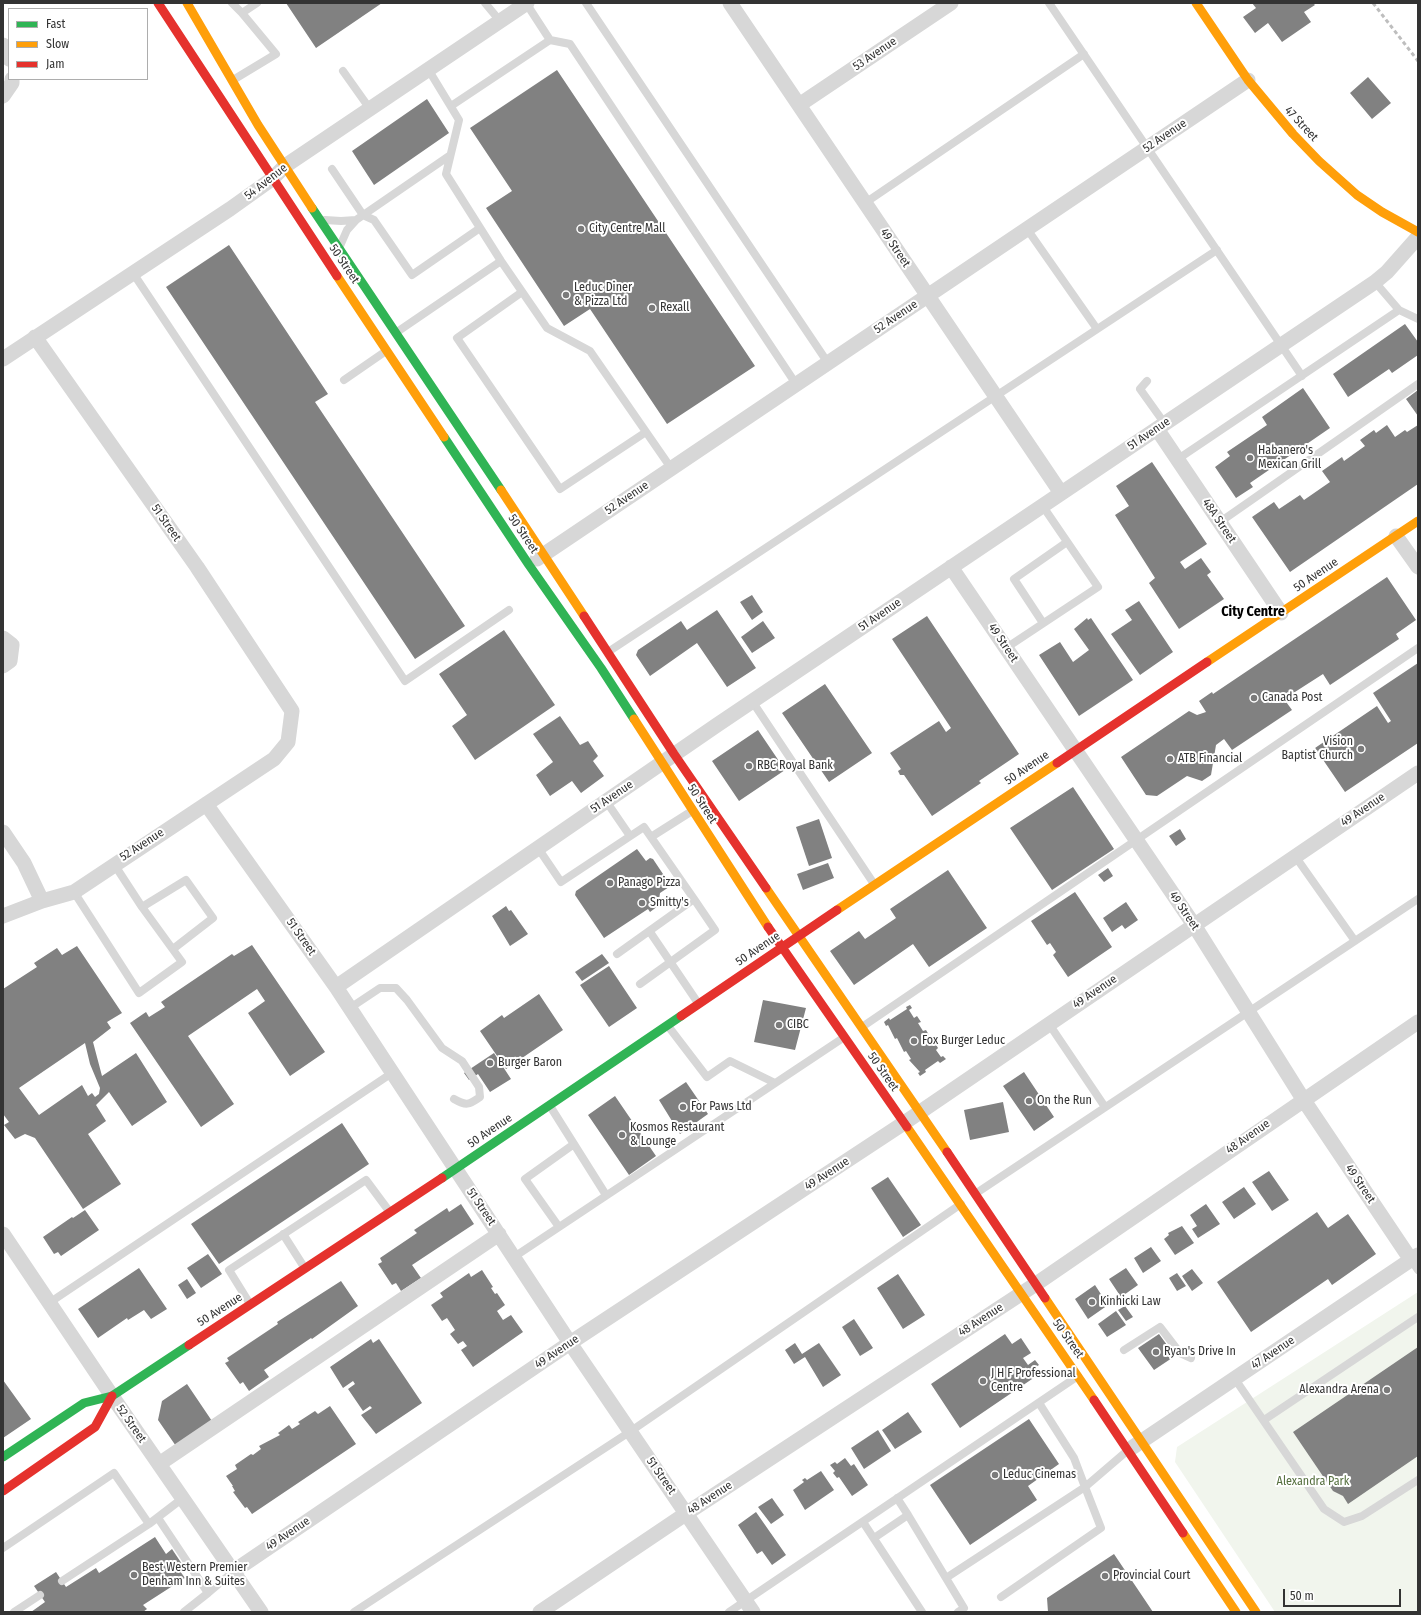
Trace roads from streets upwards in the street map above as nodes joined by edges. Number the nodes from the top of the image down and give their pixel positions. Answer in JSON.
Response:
{"nodes":[{"id":1,"x":158,"y":3,"type":"edge"},
{"id":2,"x":187,"y":3,"type":"edge"},
{"id":3,"x":526,"y":3,"type":"edge"},
{"id":4,"x":951,"y":3,"type":"edge"},
{"id":5,"x":1196,"y":3,"type":"edge"},
{"id":6,"x":735,"y":5,"type":"edge"},
{"id":7,"x":3,"y":45,"type":"edge"},
{"id":8,"x":8,"y":57,"type":"edge"},
{"id":9,"x":1248,"y":80,"type":"junction"},
{"id":10,"x":12,"y":81,"type":"edge"},
{"id":11,"x":3,"y":96,"type":"edge"},
{"id":12,"x":798,"y":105,"type":"junction"},
{"id":13,"x":285,"y":166,"type":"junction"},
{"id":14,"x":272,"y":179,"type":"junction"},
{"id":15,"x":1418,"y":232,"type":"edge"},
{"id":16,"x":1418,"y":237,"type":"edge"},
{"id":17,"x":928,"y":296,"type":"junction"},
{"id":18,"x":35,"y":337,"type":"junction"},
{"id":19,"x":391,"y":342,"type":"junction"},
{"id":20,"x":3,"y":359,"type":"edge"},
{"id":21,"x":1161,"y":427,"type":"junction"},
{"id":22,"x":1061,"y":493,"type":"junction"},
{"id":23,"x":1418,"y":521,"type":"edge"},
{"id":24,"x":1396,"y":536,"type":"junction"},
{"id":25,"x":544,"y":554,"type":"junction"},
{"id":26,"x":529,"y":565,"type":"junction"},
{"id":27,"x":951,"y":567,"type":"junction"},
{"id":28,"x":1418,"y":567,"type":"edge"},
{"id":29,"x":1281,"y":613,"type":"junction"},
{"id":30,"x":3,"y":638,"type":"edge"},
{"id":31,"x":3,"y":666,"type":"edge"},
{"id":32,"x":292,"y":711,"type":"joint"},
{"id":33,"x":1075,"y":751,"type":"junction"},
{"id":34,"x":674,"y":754,"type":"junction"},
{"id":35,"x":661,"y":763,"type":"junction"},
{"id":36,"x":1418,"y":773,"type":"edge"},
{"id":37,"x":206,"y":804,"type":"junction"},
{"id":38,"x":3,"y":832,"type":"edge"},
{"id":39,"x":42,"y":901,"type":"junction"},
{"id":40,"x":3,"y":916,"type":"edge"},
{"id":41,"x":1194,"y":925,"type":"junction"},
{"id":42,"x":799,"y":936,"type":"junction"},
{"id":43,"x":781,"y":947,"type":"junction"},
{"id":44,"x":336,"y":987,"type":"junction"},
{"id":45,"x":1418,"y":1022,"type":"edge"},
{"id":46,"x":1303,"y":1099,"type":"junction"},
{"id":47,"x":920,"y":1112,"type":"junction"},
{"id":48,"x":904,"y":1123,"type":"junction"},
{"id":49,"x":455,"y":1169,"type":"junction"},
{"id":50,"x":3,"y":1234,"type":"edge"},
{"id":51,"x":499,"y":1234,"type":"junction"},
{"id":52,"x":1416,"y":1262,"type":"edge"},
{"id":53,"x":1036,"y":1284,"type":"junction"},
{"id":54,"x":1021,"y":1293,"type":"junction"},
{"id":55,"x":570,"y":1343,"type":"junction"},
{"id":56,"x":112,"y":1396,"type":"junction"},
{"id":57,"x":1142,"y":1441,"type":"junction"},
{"id":58,"x":1128,"y":1450,"type":"junction"},
{"id":59,"x":3,"y":1457,"type":"edge"},
{"id":60,"x":159,"y":1464,"type":"junction"},
{"id":61,"x":3,"y":1491,"type":"edge"},
{"id":62,"x":687,"y":1513,"type":"junction"},
{"id":63,"x":234,"y":1571,"type":"junction"},
{"id":64,"x":749,"y":1607,"type":"edge"},
{"id":65,"x":261,"y":1612,"type":"edge"},
{"id":66,"x":540,"y":1612,"type":"edge"},
{"id":67,"x":1236,"y":1612,"type":"edge"},
{"id":68,"x":1256,"y":1612,"type":"edge"}],
"edges":[{"from":1,"to":14,"type":"main road","name":"50 Street"},
{"from":2,"to":13,"type":"main road","name":"50 Street"},
{"from":3,"to":13,"type":"street","name":"54 Avenue"},
{"from":4,"to":12,"type":"street","name":"53 Avenue"},
{"from":5,"to":9,"type":"main road","name":"47 Street"},
{"from":6,"to":12,"type":"street","name":"49 Street"},
{"from":7,"to":8,"type":"street"},
{"from":9,"to":15,"type":"main road","name":"47 Street"},
{"from":9,"to":17,"type":"street","name":"52 Avenue"},
{"from":10,"to":11,"type":"street"},
{"from":12,"to":17,"type":"street","name":"49 Street"},
{"from":13,"to":14,"type":"street","name":"54 Avenue"},
{"from":13,"to":19,"type":"main road","name":"50 Street"},
{"from":14,"to":18,"type":"street","name":"54 Avenue"},
{"from":14,"to":19,"type":"main road","name":"50 Street"},
{"from":16,"to":21,"type":"street","name":"51 Avenue"},
{"from":17,"to":22,"type":"street","name":"49 Street"},
{"from":17,"to":25,"type":"street","name":"52 Avenue"},
{"from":18,"to":20,"type":"street","name":"54 Avenue"},
{"from":18,"to":32,"type":"street","name":"51 Street"},
{"from":19,"to":25,"type":"main road","name":"50 Street"},
{"from":19,"to":26,"type":"main road","name":"50 Street"},
{"from":21,"to":22,"type":"street","name":"51 Avenue"},
{"from":21,"to":29,"type":"street","name":"48A Street"},
{"from":22,"to":27,"type":"street","name":"51 Avenue"},
{"from":23,"to":24,"type":"main road","name":"50 Avenue"},
{"from":24,"to":28,"type":"street"},
{"from":24,"to":29,"type":"main road","name":"50 Avenue"},
{"from":25,"to":26,"type":"street","name":"52 Avenue"},
{"from":25,"to":34,"type":"main road","name":"50 Street"},
{"from":26,"to":35,"type":"main road","name":"50 Street"},
{"from":27,"to":33,"type":"street","name":"49 Street"},
{"from":27,"to":34,"type":"street","name":"51 Avenue"},
{"from":29,"to":33,"type":"main road","name":"50 Avenue"},
{"from":30,"to":31,"type":"street"},
{"from":32,"to":37,"type":"street","name":"52 Avenue"},
{"from":33,"to":41,"type":"street","name":"49 Street"},
{"from":33,"to":42,"type":"main road","name":"50 Avenue"},
{"from":34,"to":35,"type":"street","name":"51 Avenue"},
{"from":34,"to":42,"type":"main road","name":"50 Street"},
{"from":35,"to":43,"type":"main road","name":"50 Street"},
{"from":35,"to":44,"type":"street","name":"51 Avenue"},
{"from":36,"to":41,"type":"street","name":"49 Avenue"},
{"from":37,"to":39,"type":"street","name":"52 Avenue"},
{"from":37,"to":44,"type":"street","name":"51 Street"},
{"from":38,"to":39,"type":"street"},
{"from":39,"to":40,"type":"street","name":"52 Avenue"},
{"from":41,"to":46,"type":"street","name":"49 Street"},
{"from":41,"to":47,"type":"street","name":"49 Avenue"},
{"from":42,"to":43,"type":"main road","name":"50 Avenue"},
{"from":42,"to":47,"type":"main road","name":"50 Street"},
{"from":43,"to":48,"type":"main road","name":"50 Street"},
{"from":43,"to":49,"type":"main road","name":"50 Avenue"},
{"from":44,"to":49,"type":"street","name":"51 Street"},
{"from":45,"to":46,"type":"street","name":"48 Avenue"},
{"from":46,"to":52,"type":"street","name":"49 Street"},
{"from":46,"to":53,"type":"street","name":"48 Avenue"},
{"from":47,"to":48,"type":"street","name":"49 Avenue"},
{"from":47,"to":53,"type":"main road","name":"50 Street"},
{"from":48,"to":54,"type":"main road","name":"50 Street"},
{"from":48,"to":55,"type":"street","name":"49 Avenue"},
{"from":49,"to":51,"type":"street","name":"51 Street"},
{"from":49,"to":56,"type":"main road","name":"50 Avenue"},
{"from":50,"to":56,"type":"street","name":"52 Street"},
{"from":51,"to":55,"type":"street","name":"51 Street"},
{"from":51,"to":60,"type":"street"},
{"from":52,"to":57,"type":"street","name":"47 Avenue"},
{"from":53,"to":54,"type":"street","name":"48 Avenue"},
{"from":53,"to":57,"type":"main road","name":"50 Street"},
{"from":54,"to":58,"type":"main road","name":"50 Street"},
{"from":54,"to":62,"type":"street","name":"48 Avenue"},
{"from":55,"to":62,"type":"street","name":"51 Street"},
{"from":55,"to":63,"type":"street","name":"49 Avenue"},
{"from":56,"to":59,"type":"main road","name":"50 Avenue"},
{"from":56,"to":60,"type":"street","name":"52 Street"},
{"from":56,"to":61,"type":"main road","name":"50 Avenue"},
{"from":57,"to":58,"type":"street","name":"47 Avenue"},
{"from":57,"to":68,"type":"main road","name":"50 Street"},
{"from":58,"to":67,"type":"main road","name":"50 Street"},
{"from":60,"to":63,"type":"street","name":"52 Street"},
{"from":62,"to":64,"type":"street","name":"51 Street"},
{"from":62,"to":66,"type":"street","name":"48 Avenue"},
{"from":63,"to":65,"type":"street","name":"52 Street"}]}
